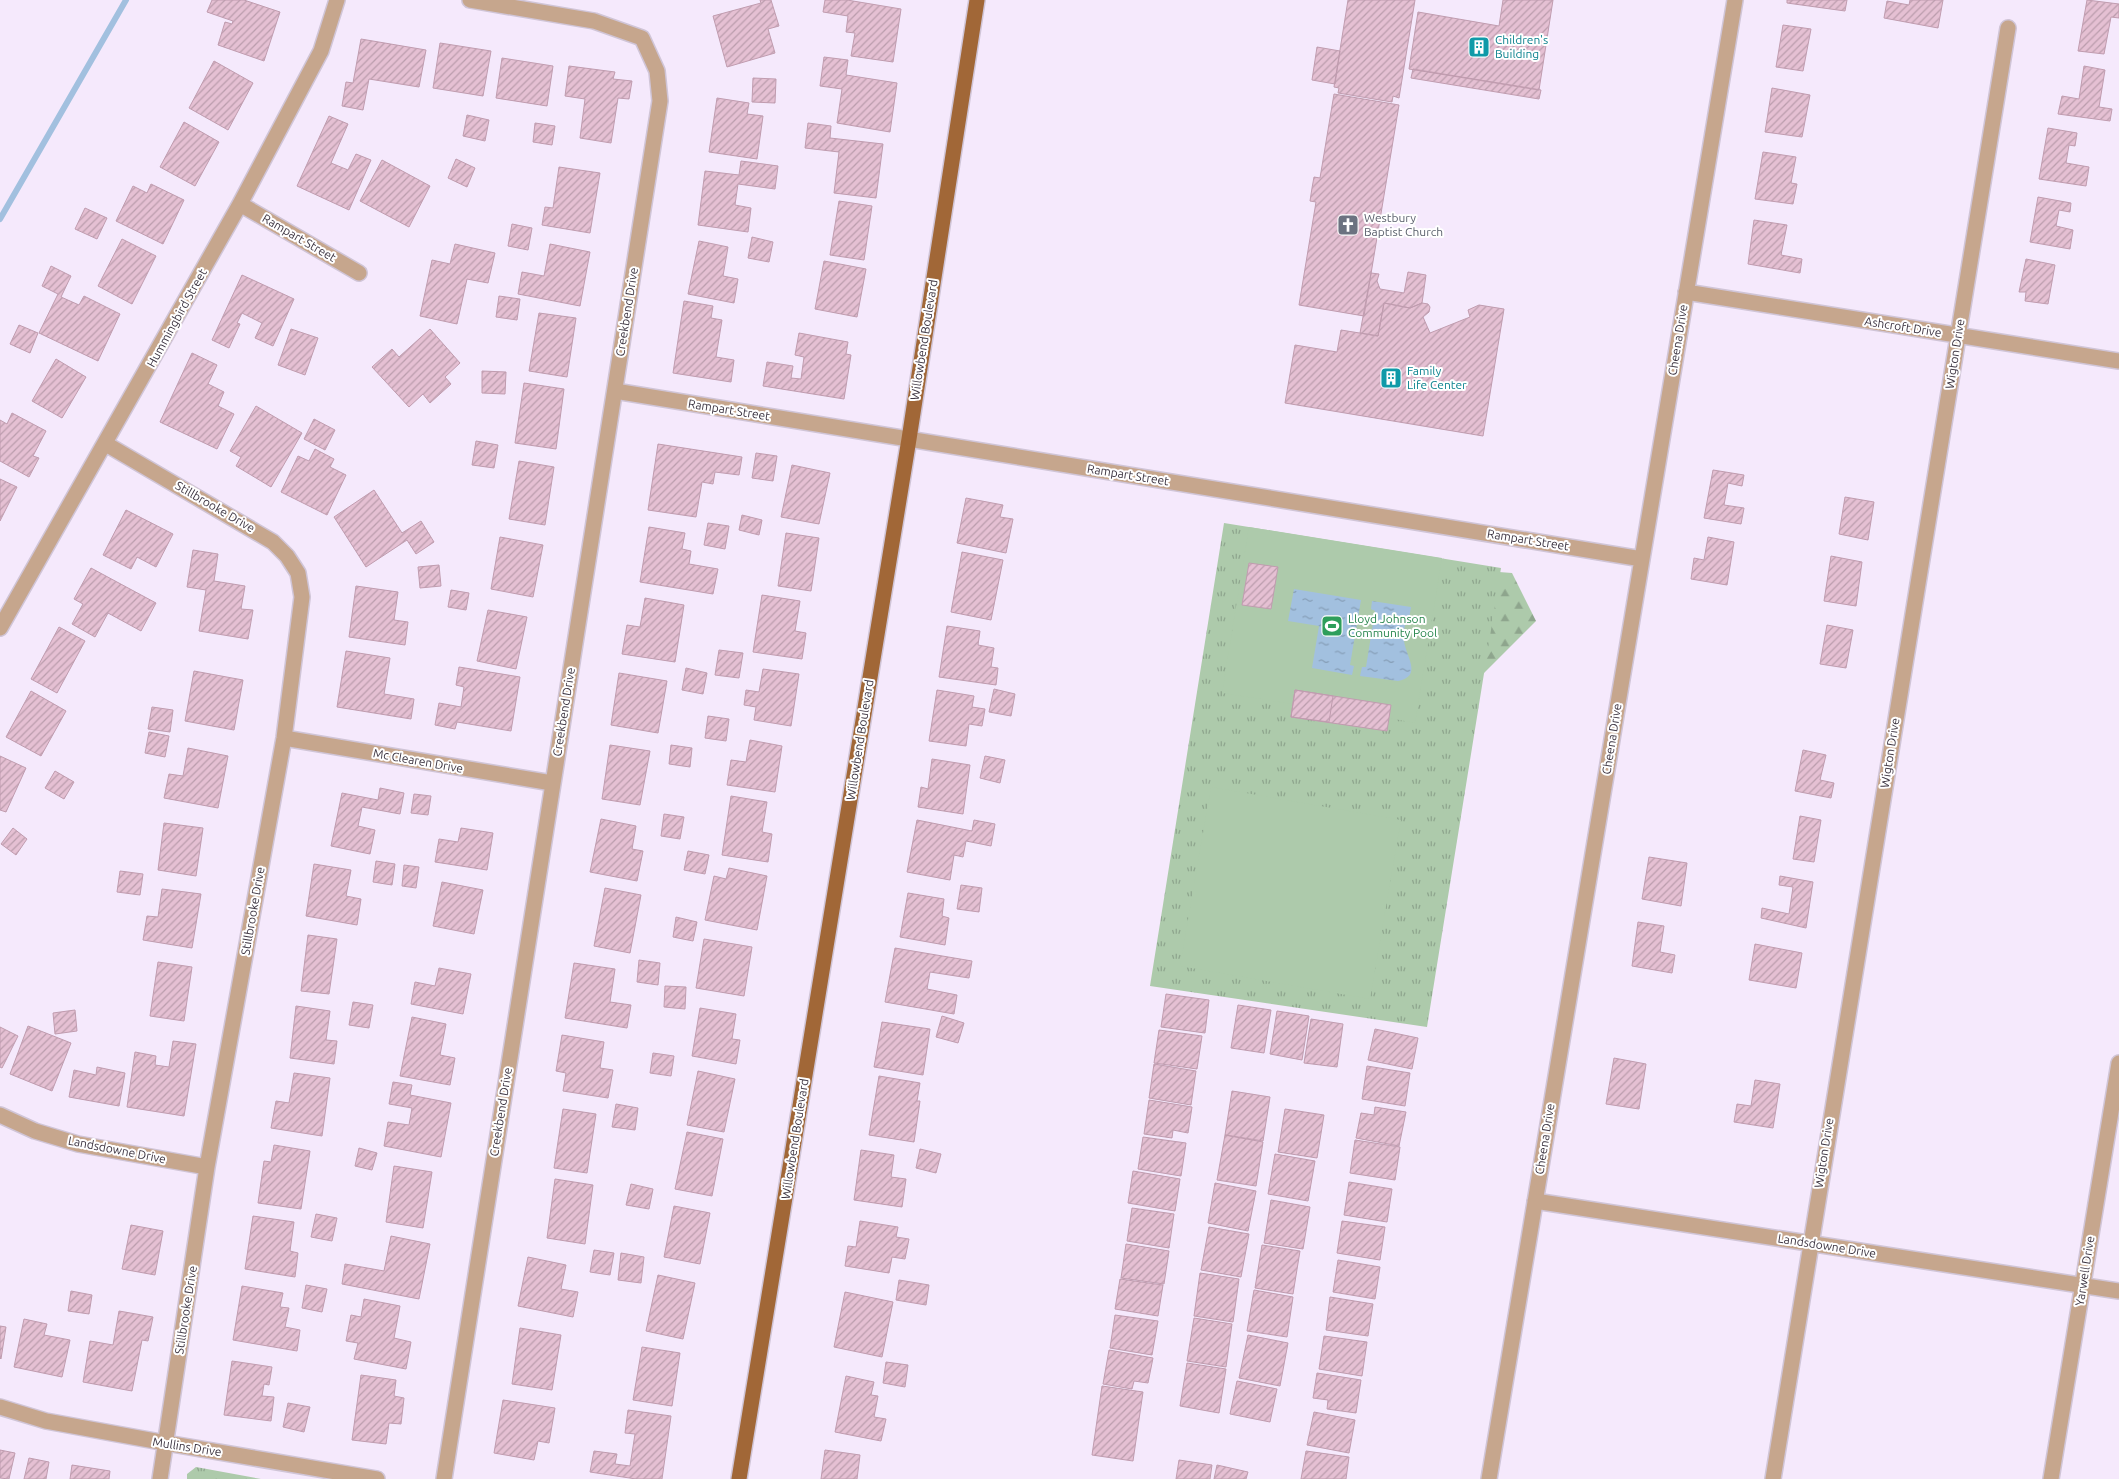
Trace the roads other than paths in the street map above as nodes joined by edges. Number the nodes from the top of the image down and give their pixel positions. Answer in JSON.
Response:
{"nodes":[{"id":1,"x":337,"y":0,"type":"edge"},
{"id":2,"x":470,"y":0,"type":"edge"},
{"id":3,"x":977,"y":0,"type":"edge"},
{"id":4,"x":1735,"y":0,"type":"edge"},
{"id":5,"x":2008,"y":28,"type":"dead end"},
{"id":6,"x":240,"y":204,"type":"junction"},
{"id":7,"x":358,"y":273,"type":"dead end"},
{"id":8,"x":1686,"y":292,"type":"junction"},
{"id":9,"x":1958,"y":336,"type":"junction"},
{"id":10,"x":2119,"y":361,"type":"edge"},
{"id":11,"x":615,"y":391,"type":"junction"},
{"id":12,"x":909,"y":439,"type":"junction"},
{"id":13,"x":106,"y":444,"type":"junction"},
{"id":14,"x":1642,"y":559,"type":"junction"},
{"id":15,"x":0,"y":628,"type":"edge"},
{"id":16,"x":284,"y":738,"type":"junction"},
{"id":17,"x":552,"y":784,"type":"junction"},
{"id":18,"x":2119,"y":1063,"type":"edge"},
{"id":19,"x":0,"y":1115,"type":"edge"},
{"id":20,"x":207,"y":1167,"type":"junction"},
{"id":21,"x":1535,"y":1201,"type":"junction"},
{"id":22,"x":1810,"y":1243,"type":"junction"},
{"id":23,"x":2083,"y":1285,"type":"junction"},
{"id":24,"x":2119,"y":1290,"type":"edge"},
{"id":25,"x":0,"y":1406,"type":"edge"},
{"id":26,"x":166,"y":1444,"type":"junction"},
{"id":27,"x":160,"y":1479,"type":"edge"},
{"id":28,"x":377,"y":1479,"type":"edge"},
{"id":29,"x":444,"y":1479,"type":"edge"},
{"id":30,"x":739,"y":1479,"type":"edge"},
{"id":31,"x":1489,"y":1479,"type":"edge"},
{"id":32,"x":1773,"y":1479,"type":"edge"},
{"id":33,"x":2051,"y":1479,"type":"edge"}],
"edges":[{"from":1,"to":6,"type":"street","name":"Hummingbird Street"},
{"from":2,"to":11,"type":"street","name":"Creekbend Drive"},
{"from":3,"to":12,"type":"main road","name":"Willowbend Boulevard"},
{"from":4,"to":8,"type":"street","name":"Cheena Drive"},
{"from":5,"to":9,"type":"street","name":"Wigton Drive"},
{"from":6,"to":7,"type":"street","name":"Rampart Street"},
{"from":6,"to":13,"type":"street","name":"Hummingbird Street"},
{"from":8,"to":9,"type":"street","name":"Ashcroft Drive"},
{"from":8,"to":14,"type":"street","name":"Cheena Drive"},
{"from":9,"to":10,"type":"street","name":"Ashcroft Drive"},
{"from":9,"to":22,"type":"street","name":"Wigton Drive"},
{"from":11,"to":12,"type":"street","name":"Rampart Street"},
{"from":11,"to":17,"type":"street","name":"Creekbend Drive"},
{"from":12,"to":14,"type":"street","name":"Rampart Street"},
{"from":12,"to":30,"type":"main road","name":"Willowbend Boulevard"},
{"from":13,"to":15,"type":"street","name":"Hummingbird Street"},
{"from":13,"to":16,"type":"street","name":"Stillbrooke Drive"},
{"from":14,"to":21,"type":"street","name":"Cheena Drive"},
{"from":16,"to":17,"type":"street","name":"Mc Clearen Drive"},
{"from":16,"to":20,"type":"street","name":"Stillbrooke Drive"},
{"from":17,"to":29,"type":"street","name":"Creekbend Drive"},
{"from":18,"to":23,"type":"street","name":"Yarwell Drive"},
{"from":19,"to":20,"type":"street","name":"Landsdowne Drive"},
{"from":20,"to":26,"type":"street","name":"Stillbrooke Drive"},
{"from":21,"to":22,"type":"street","name":"Landsdowne Drive"},
{"from":21,"to":31,"type":"street","name":"Cheena Drive"},
{"from":22,"to":23,"type":"street","name":"Landsdowne Drive"},
{"from":22,"to":32,"type":"street","name":"Wigton Drive"},
{"from":23,"to":24,"type":"street","name":"Landsdowne Drive"},
{"from":23,"to":33,"type":"street","name":"Yarwell Drive"},
{"from":25,"to":26,"type":"street","name":"Mullins Drive"},
{"from":26,"to":27,"type":"street","name":"Stillbrooke Drive"},
{"from":26,"to":28,"type":"street","name":"Mullins Drive"}]}
